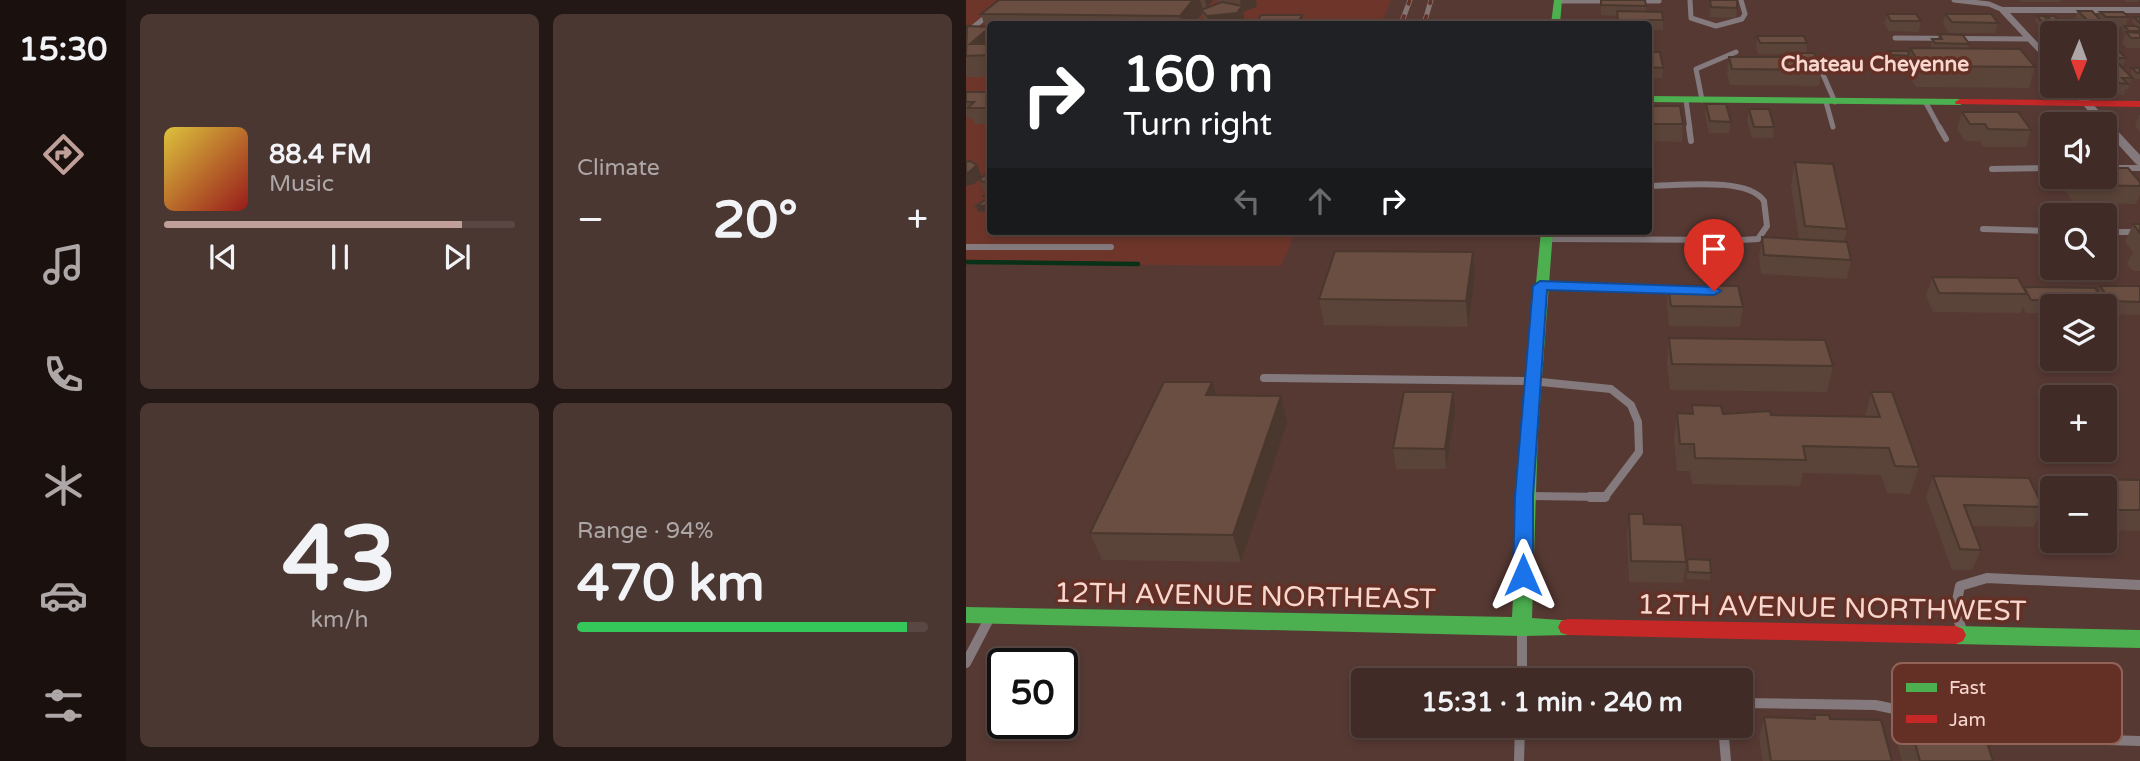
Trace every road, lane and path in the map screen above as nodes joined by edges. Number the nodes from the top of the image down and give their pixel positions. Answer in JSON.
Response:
{"nodes":[{"id":1,"x":1007,"y":0,"type":"edge"},
{"id":2,"x":1558,"y":0,"type":"edge"},
{"id":3,"x":1690,"y":0,"type":"edge"},
{"id":4,"x":1741,"y":0,"type":"edge"},
{"id":5,"x":1954,"y":0,"type":"edge"},
{"id":6,"x":1621,"y":1,"type":"edge"},
{"id":7,"x":1634,"y":1,"type":"edge"},
{"id":8,"x":1659,"y":1,"type":"edge"},
{"id":9,"x":2003,"y":10,"type":"junction"},
{"id":10,"x":2140,"y":10,"type":"edge"},
{"id":11,"x":1556,"y":21,"type":"edge"},
{"id":12,"x":966,"y":33,"type":"edge"},
{"id":13,"x":1895,"y":38,"type":"dead end"},
{"id":14,"x":2029,"y":38,"type":"junction"},
{"id":15,"x":2040,"y":50,"type":"edge"},
{"id":16,"x":1736,"y":52,"type":"dead end"},
{"id":17,"x":1815,"y":57,"type":"edge"},
{"id":18,"x":2082,"y":98,"type":"edge"},
{"id":19,"x":1652,"y":99,"type":"edge"},
{"id":20,"x":1694,"y":100,"type":"junction"},
{"id":21,"x":1831,"y":102,"type":"junction"},
{"id":22,"x":1926,"y":103,"type":"junction"},
{"id":23,"x":2088,"y":104,"type":"junction"},
{"id":24,"x":2140,"y":104,"type":"edge"},
{"id":25,"x":1833,"y":127,"type":"dead end"},
{"id":26,"x":1947,"y":139,"type":"dead end"},
{"id":27,"x":1691,"y":141,"type":"dead end"},
{"id":28,"x":2140,"y":162,"type":"edge"},
{"id":29,"x":2040,"y":168,"type":"edge"},
{"id":30,"x":2117,"y":168,"type":"edge"},
{"id":31,"x":2140,"y":168,"type":"edge"},
{"id":32,"x":1992,"y":169,"type":"dead end"},
{"id":33,"x":1652,"y":186,"type":"edge"},
{"id":34,"x":1983,"y":229,"type":"dead end"},
{"id":35,"x":2040,"y":230,"type":"edge"},
{"id":36,"x":2117,"y":232,"type":"edge"},
{"id":37,"x":2140,"y":232,"type":"edge"},
{"id":38,"x":1547,"y":235,"type":"edge"},
{"id":39,"x":966,"y":247,"type":"edge"},
{"id":40,"x":1111,"y":247,"type":"dead end"},
{"id":41,"x":1540,"y":286,"type":"junction"},
{"id":42,"x":1686,"y":290,"type":"edge"},
{"id":43,"x":1264,"y":377,"type":"dead end"},
{"id":44,"x":1531,"y":381,"type":"junction"},
{"id":45,"x":1524,"y":496,"type":"junction"},
{"id":46,"x":2140,"y":585,"type":"edge"},
{"id":47,"x":966,"y":615,"type":"edge"},
{"id":48,"x":991,"y":615,"type":"junction"},
{"id":49,"x":1522,"y":628,"type":"junction"},
{"id":50,"x":1965,"y":636,"type":"junction"},
{"id":51,"x":2140,"y":639,"type":"edge"},
{"id":52,"x":966,"y":663,"type":"edge"},
{"id":53,"x":1522,"y":668,"type":"edge"},
{"id":54,"x":1753,"y":703,"type":"edge"},
{"id":55,"x":1892,"y":707,"type":"edge"},
{"id":56,"x":1520,"y":738,"type":"edge"},
{"id":57,"x":1724,"y":738,"type":"edge"},
{"id":58,"x":2122,"y":740,"type":"edge"},
{"id":59,"x":2140,"y":741,"type":"edge"},
{"id":60,"x":1519,"y":761,"type":"edge"},
{"id":61,"x":1726,"y":761,"type":"edge"}],
"edges":[{"from":1,"to":12,"type":"lane"},
{"from":2,"to":6,"type":"lane"},
{"from":2,"to":11,"type":"main road"},
{"from":3,"to":4,"type":"lane"},
{"from":5,"to":9,"type":"lane"},
{"from":7,"to":8,"type":"lane"},
{"from":9,"to":10,"type":"street"},
{"from":9,"to":14,"type":"street"},
{"from":13,"to":14,"type":"lane"},
{"from":14,"to":15,"type":"street"},
{"from":16,"to":20,"type":"lane"},
{"from":17,"to":21,"type":"lane"},
{"from":18,"to":23,"type":"street"},
{"from":19,"to":20,"type":"main road"},
{"from":20,"to":21,"type":"main road"},
{"from":20,"to":27,"type":"lane"},
{"from":21,"to":22,"type":"main road"},
{"from":21,"to":25,"type":"lane"},
{"from":22,"to":23,"type":"main road"},
{"from":22,"to":26,"type":"lane"},
{"from":23,"to":24,"type":"main road"},
{"from":23,"to":28,"type":"street"},
{"from":29,"to":32,"type":"lane"},
{"from":30,"to":31,"type":"lane"},
{"from":33,"to":38,"type":"lane"},
{"from":34,"to":35,"type":"lane"},
{"from":36,"to":37,"type":"lane"},
{"from":38,"to":41,"type":"main road"},
{"from":39,"to":40,"type":"lane"},
{"from":41,"to":42,"type":"lane"},
{"from":41,"to":44,"type":"main road"},
{"from":43,"to":44,"type":"lane"},
{"from":44,"to":45,"type":"main road"},
{"from":44,"to":45,"type":"lane"},
{"from":45,"to":49,"type":"main road"},
{"from":46,"to":50,"type":"lane"},
{"from":47,"to":48,"type":"main road","name":"12TH AVENUE NORTHEAST"},
{"from":48,"to":49,"type":"main road","name":"12TH AVENUE NORTHEAST"},
{"from":48,"to":52,"type":"lane"},
{"from":49,"to":50,"type":"main road","name":"12TH AVENUE NORTHWEST"},
{"from":49,"to":53,"type":"lane"},
{"from":50,"to":51,"type":"main road","name":"12TH AVENUE NORTHWEST"},
{"from":54,"to":55,"type":"lane"},
{"from":56,"to":60,"type":"lane"},
{"from":57,"to":61,"type":"lane"},
{"from":58,"to":59,"type":"lane"}]}
